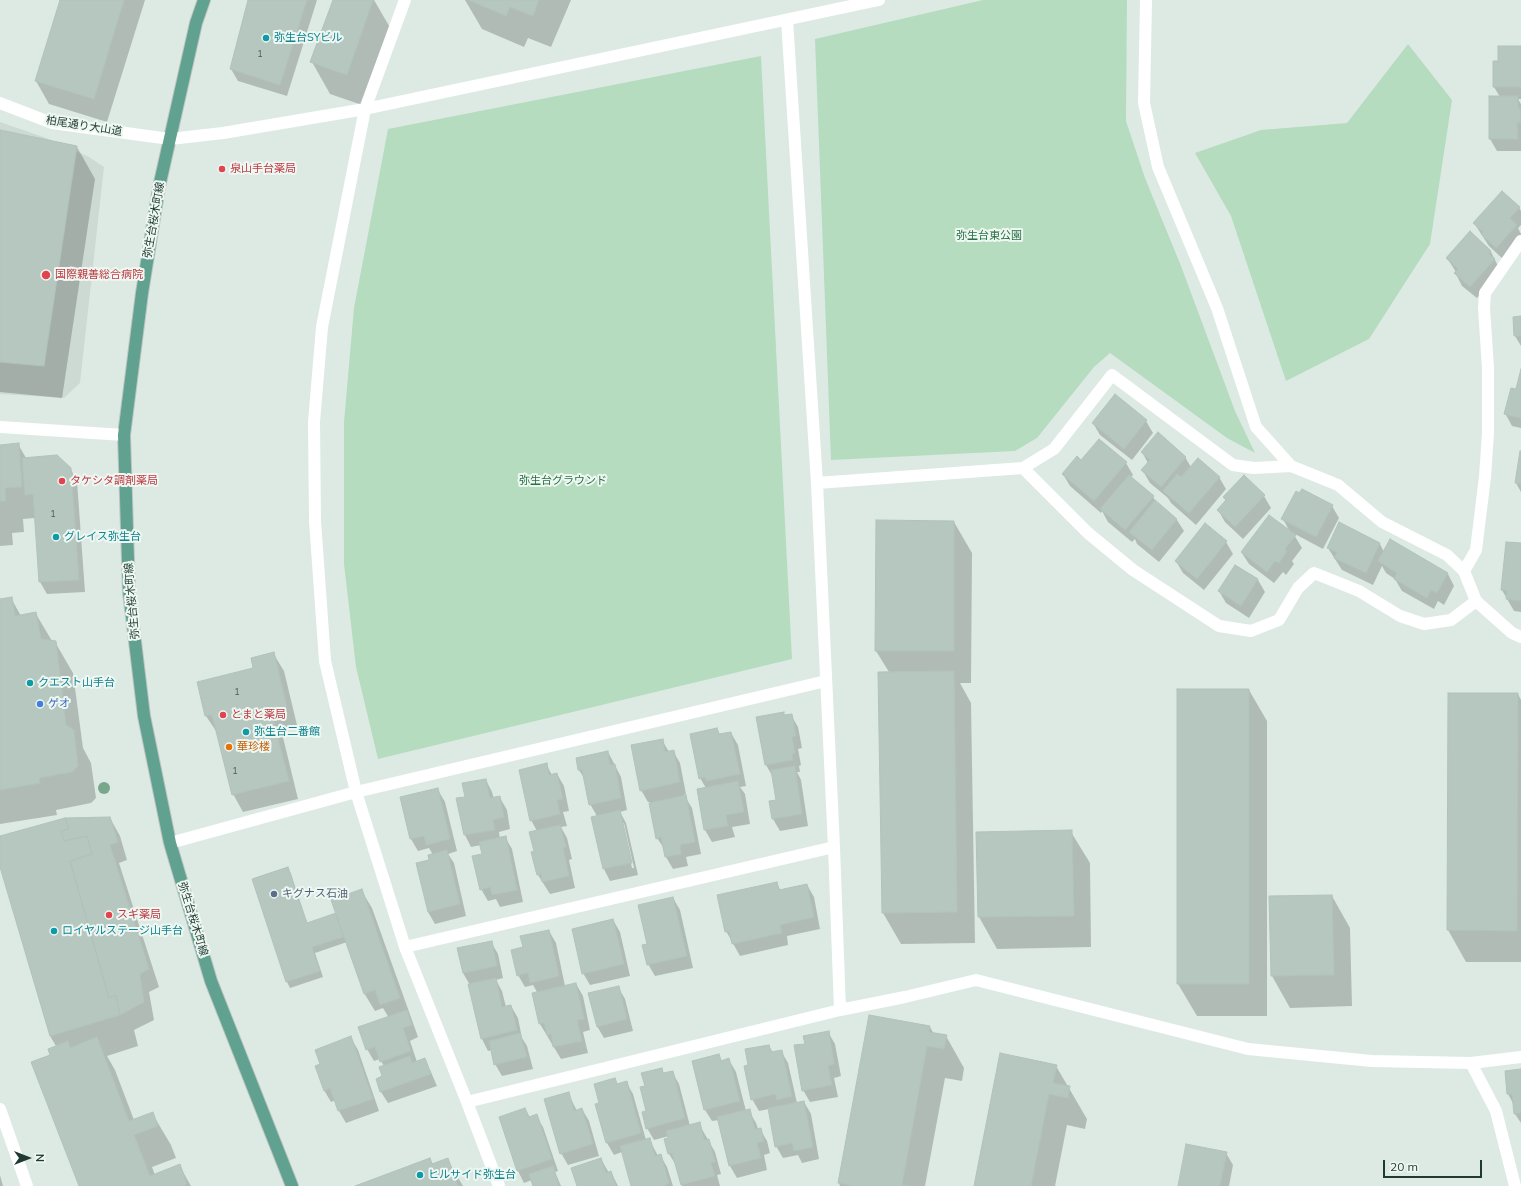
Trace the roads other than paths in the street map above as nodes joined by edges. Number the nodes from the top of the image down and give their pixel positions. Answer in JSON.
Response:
{"nodes":[{"id":1,"x":204,"y":0,"type":"edge"},
{"id":2,"x":405,"y":0,"type":"edge"},
{"id":3,"x":879,"y":0,"type":"edge"},
{"id":4,"x":1146,"y":0,"type":"edge"},
{"id":5,"x":788,"y":20,"type":"junction"},
{"id":6,"x":0,"y":104,"type":"edge"},
{"id":7,"x":365,"y":109,"type":"junction"},
{"id":8,"x":170,"y":139,"type":"junction"},
{"id":9,"x":1521,"y":241,"type":"edge"},
{"id":10,"x":0,"y":427,"type":"edge"},
{"id":11,"x":124,"y":435,"type":"junction"},
{"id":12,"x":1291,"y":466,"type":"junction"},
{"id":13,"x":1023,"y":468,"type":"junction"},
{"id":14,"x":817,"y":483,"type":"junction"},
{"id":15,"x":1464,"y":571,"type":"junction"},
{"id":16,"x":1476,"y":601,"type":"junction"},
{"id":17,"x":1521,"y":637,"type":"edge"},
{"id":18,"x":826,"y":681,"type":"junction"},
{"id":19,"x":356,"y":792,"type":"junction"},
{"id":20,"x":170,"y":843,"type":"junction"},
{"id":21,"x":834,"y":847,"type":"junction"},
{"id":22,"x":405,"y":947,"type":"junction"},
{"id":23,"x":840,"y":1010,"type":"junction"},
{"id":24,"x":1521,"y":1057,"type":"edge"},
{"id":25,"x":1471,"y":1063,"type":"junction"},
{"id":26,"x":467,"y":1102,"type":"junction"},
{"id":27,"x":0,"y":1109,"type":"edge"},
{"id":28,"x":27,"y":1186,"type":"edge"},
{"id":29,"x":292,"y":1186,"type":"edge"},
{"id":30,"x":498,"y":1186,"type":"edge"},
{"id":31,"x":1515,"y":1186,"type":"edge"}],
"edges":[{"from":1,"to":8,"type":"main road","name":"弥生台桜木町線"},
{"from":2,"to":7,"type":"street"},
{"from":3,"to":5,"type":"street","name":"柏尾通り大山道"},
{"from":4,"to":12,"type":"street"},
{"from":5,"to":7,"type":"street","name":"柏尾通り大山道"},
{"from":5,"to":14,"type":"street"},
{"from":6,"to":8,"type":"street","name":"柏尾通り大山道"},
{"from":7,"to":8,"type":"street","name":"柏尾通り大山道"},
{"from":7,"to":19,"type":"street"},
{"from":8,"to":11,"type":"main road","name":"弥生台桜木町線"},
{"from":9,"to":15,"type":"street"},
{"from":10,"to":11,"type":"street"},
{"from":11,"to":20,"type":"main road","name":"弥生台桜木町線"},
{"from":12,"to":13,"type":"street"},
{"from":12,"to":15,"type":"street"},
{"from":13,"to":14,"type":"street"},
{"from":13,"to":16,"type":"street"},
{"from":14,"to":18,"type":"street"},
{"from":15,"to":16,"type":"street"},
{"from":16,"to":17,"type":"street"},
{"from":18,"to":19,"type":"street"},
{"from":18,"to":21,"type":"street"},
{"from":19,"to":20,"type":"street"},
{"from":19,"to":22,"type":"street"},
{"from":20,"to":29,"type":"main road","name":"弥生台桜木町線"},
{"from":21,"to":22,"type":"street"},
{"from":21,"to":23,"type":"street"},
{"from":22,"to":26,"type":"street"},
{"from":23,"to":25,"type":"street"},
{"from":23,"to":26,"type":"street"},
{"from":24,"to":25,"type":"street"},
{"from":25,"to":31,"type":"street"},
{"from":26,"to":30,"type":"street"},
{"from":27,"to":28,"type":"street"}]}
